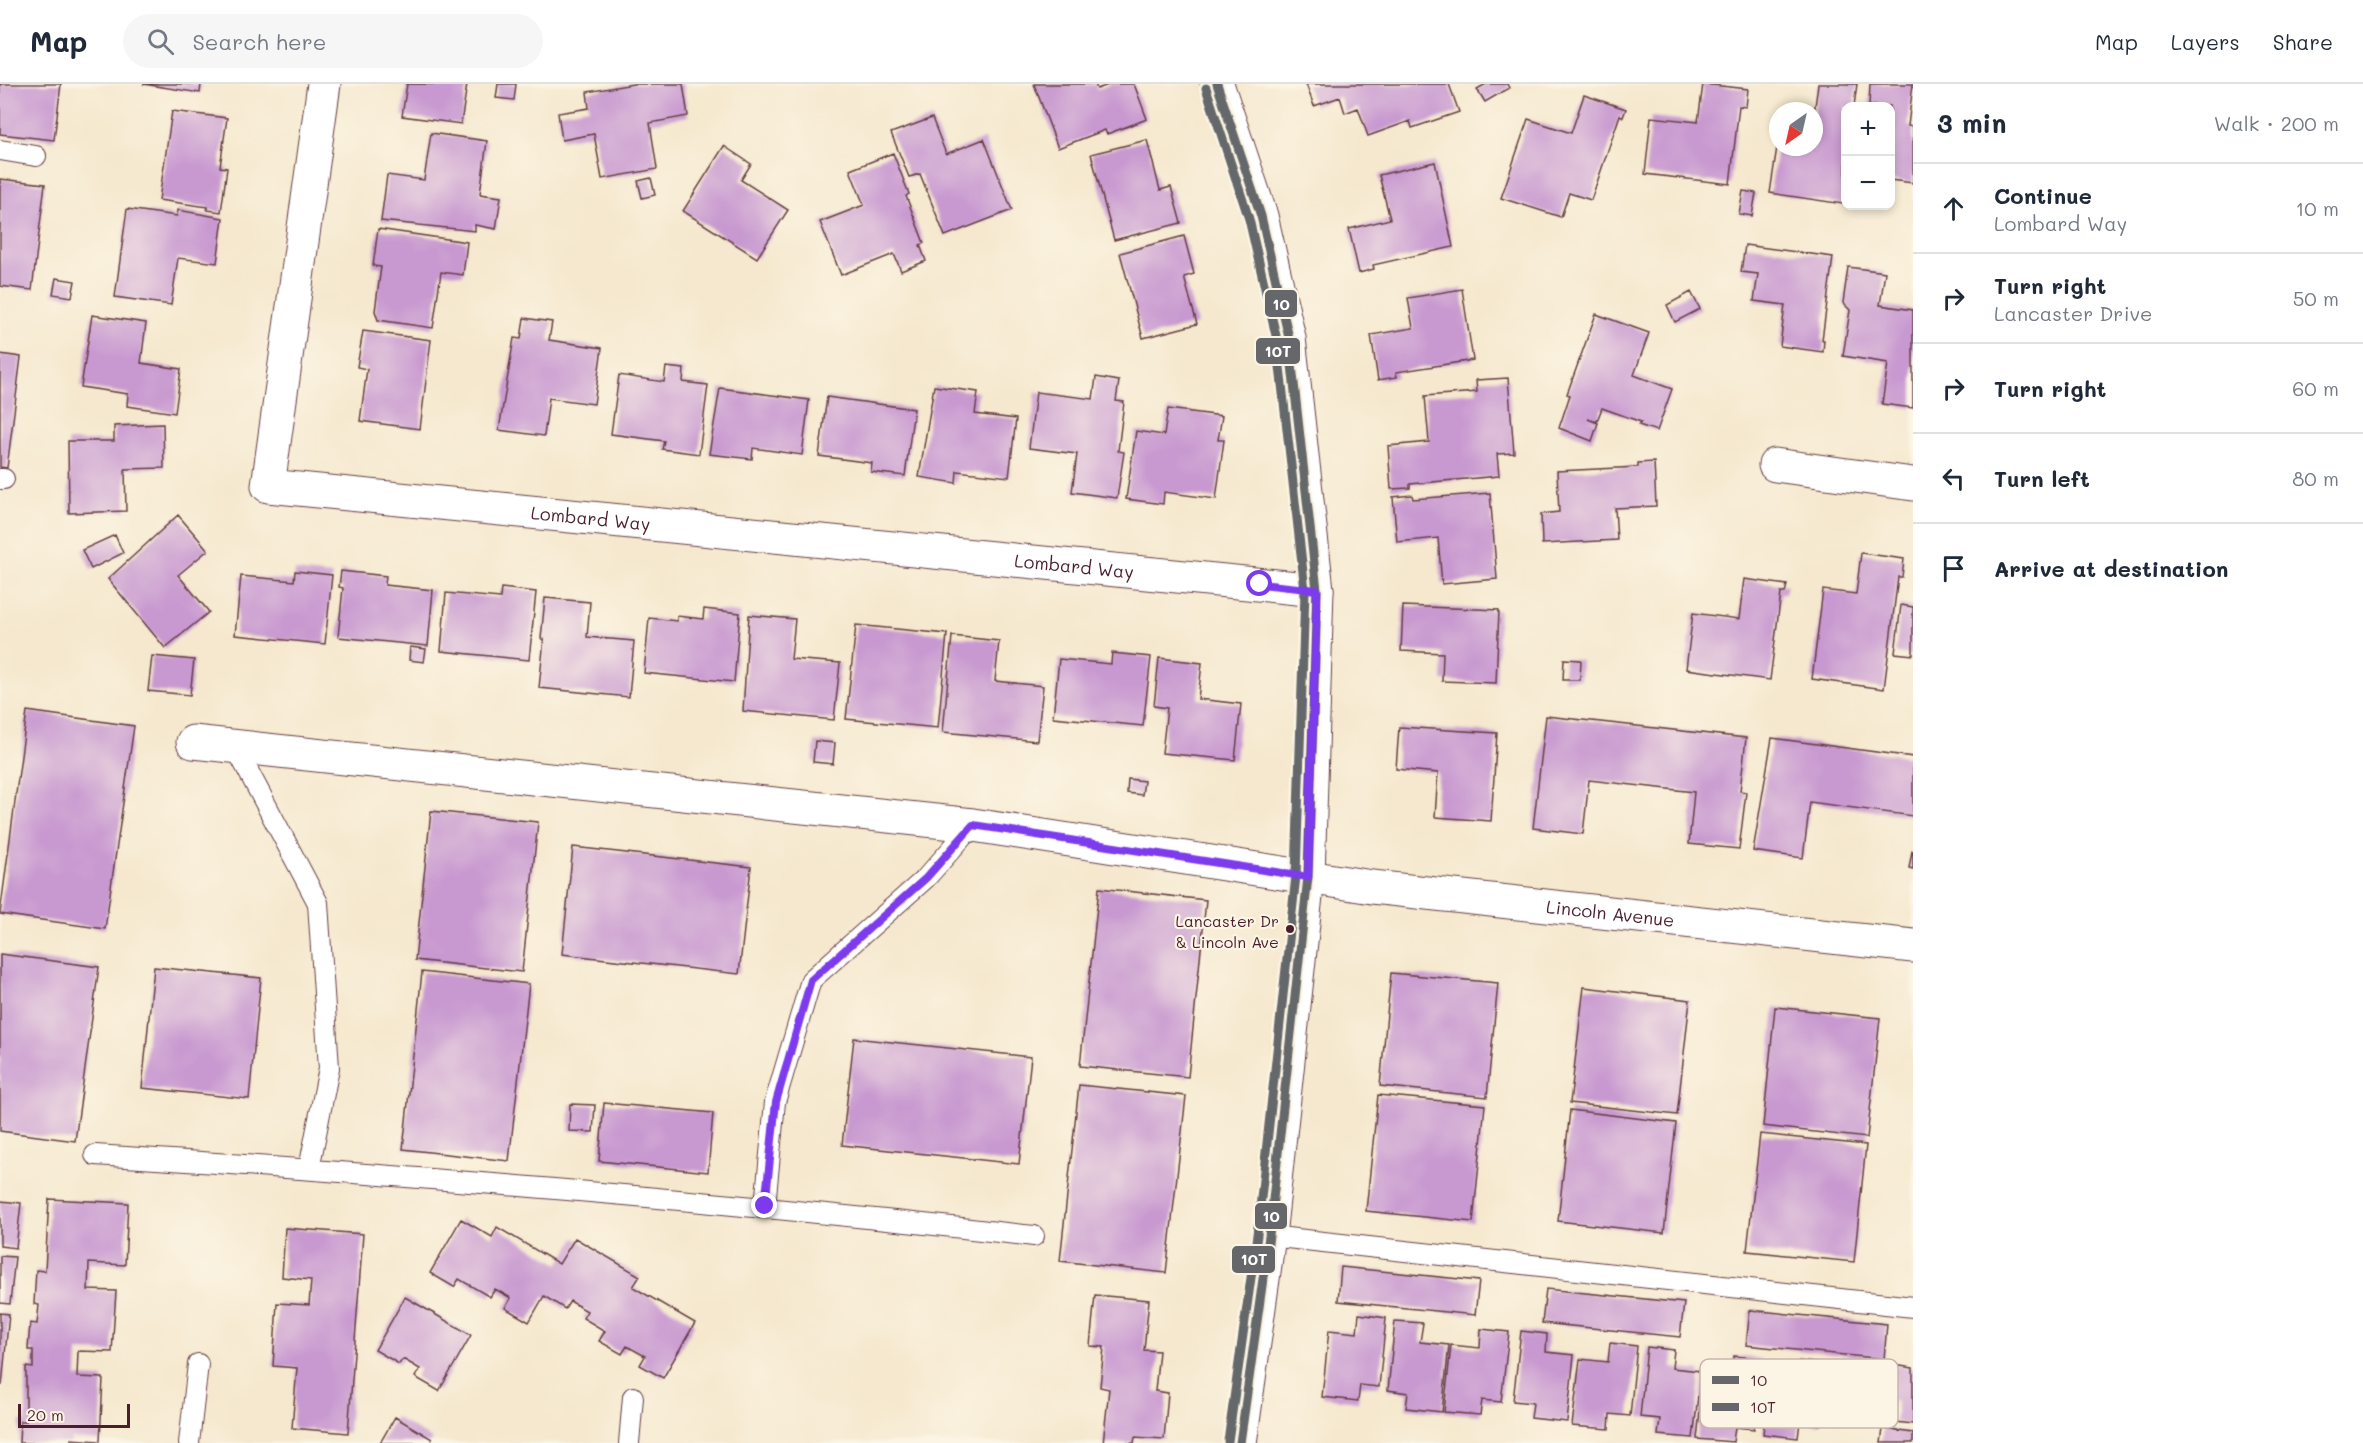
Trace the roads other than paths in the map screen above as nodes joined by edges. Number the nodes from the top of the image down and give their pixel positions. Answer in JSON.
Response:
{"nodes":[{"id":1,"x":324,"y":84,"type":"edge"},
{"id":2,"x":1217,"y":84,"type":"edge"},
{"id":3,"x":0,"y":150,"type":"edge"},
{"id":4,"x":36,"y":156,"type":"dead end"},
{"id":5,"x":1775,"y":465,"type":"dead end"},
{"id":6,"x":1913,"y":484,"type":"edge"},
{"id":7,"x":1317,"y":590,"type":"junction"},
{"id":8,"x":193,"y":742,"type":"dead end"},
{"id":9,"x":235,"y":746,"type":"junction"},
{"id":10,"x":973,"y":825,"type":"junction"},
{"id":11,"x":1308,"y":877,"type":"junction"},
{"id":12,"x":1913,"y":946,"type":"edge"},
{"id":13,"x":95,"y":1155,"type":"dead end"},
{"id":14,"x":309,"y":1169,"type":"junction"},
{"id":15,"x":765,"y":1206,"type":"junction"},
{"id":16,"x":1034,"y":1236,"type":"dead end"},
{"id":17,"x":1269,"y":1236,"type":"junction"},
{"id":18,"x":1913,"y":1307,"type":"edge"},
{"id":19,"x":198,"y":1364,"type":"dead end"},
{"id":20,"x":633,"y":1396,"type":"dead end"},
{"id":21,"x":189,"y":1443,"type":"edge"},
{"id":22,"x":629,"y":1443,"type":"edge"},
{"id":23,"x":1240,"y":1443,"type":"edge"}],
"edges":[{"from":1,"to":7,"type":"street","name":"Lombard Way"},
{"from":2,"to":7,"type":"street"},
{"from":3,"to":4,"type":"lane"},
{"from":5,"to":6,"type":"street"},
{"from":7,"to":11,"type":"street"},
{"from":8,"to":9,"type":"street","name":"Lincoln Avenue"},
{"from":9,"to":10,"type":"street","name":"Lincoln Avenue"},
{"from":9,"to":14,"type":"lane"},
{"from":10,"to":11,"type":"street","name":"Lincoln Avenue"},
{"from":10,"to":15,"type":"lane"},
{"from":11,"to":12,"type":"street","name":"Lincoln Avenue"},
{"from":11,"to":17,"type":"street"},
{"from":13,"to":14,"type":"lane"},
{"from":14,"to":15,"type":"lane"},
{"from":15,"to":16,"type":"lane"},
{"from":17,"to":18,"type":"lane"},
{"from":17,"to":23,"type":"street"},
{"from":19,"to":21,"type":"lane"},
{"from":20,"to":22,"type":"lane"}]}
